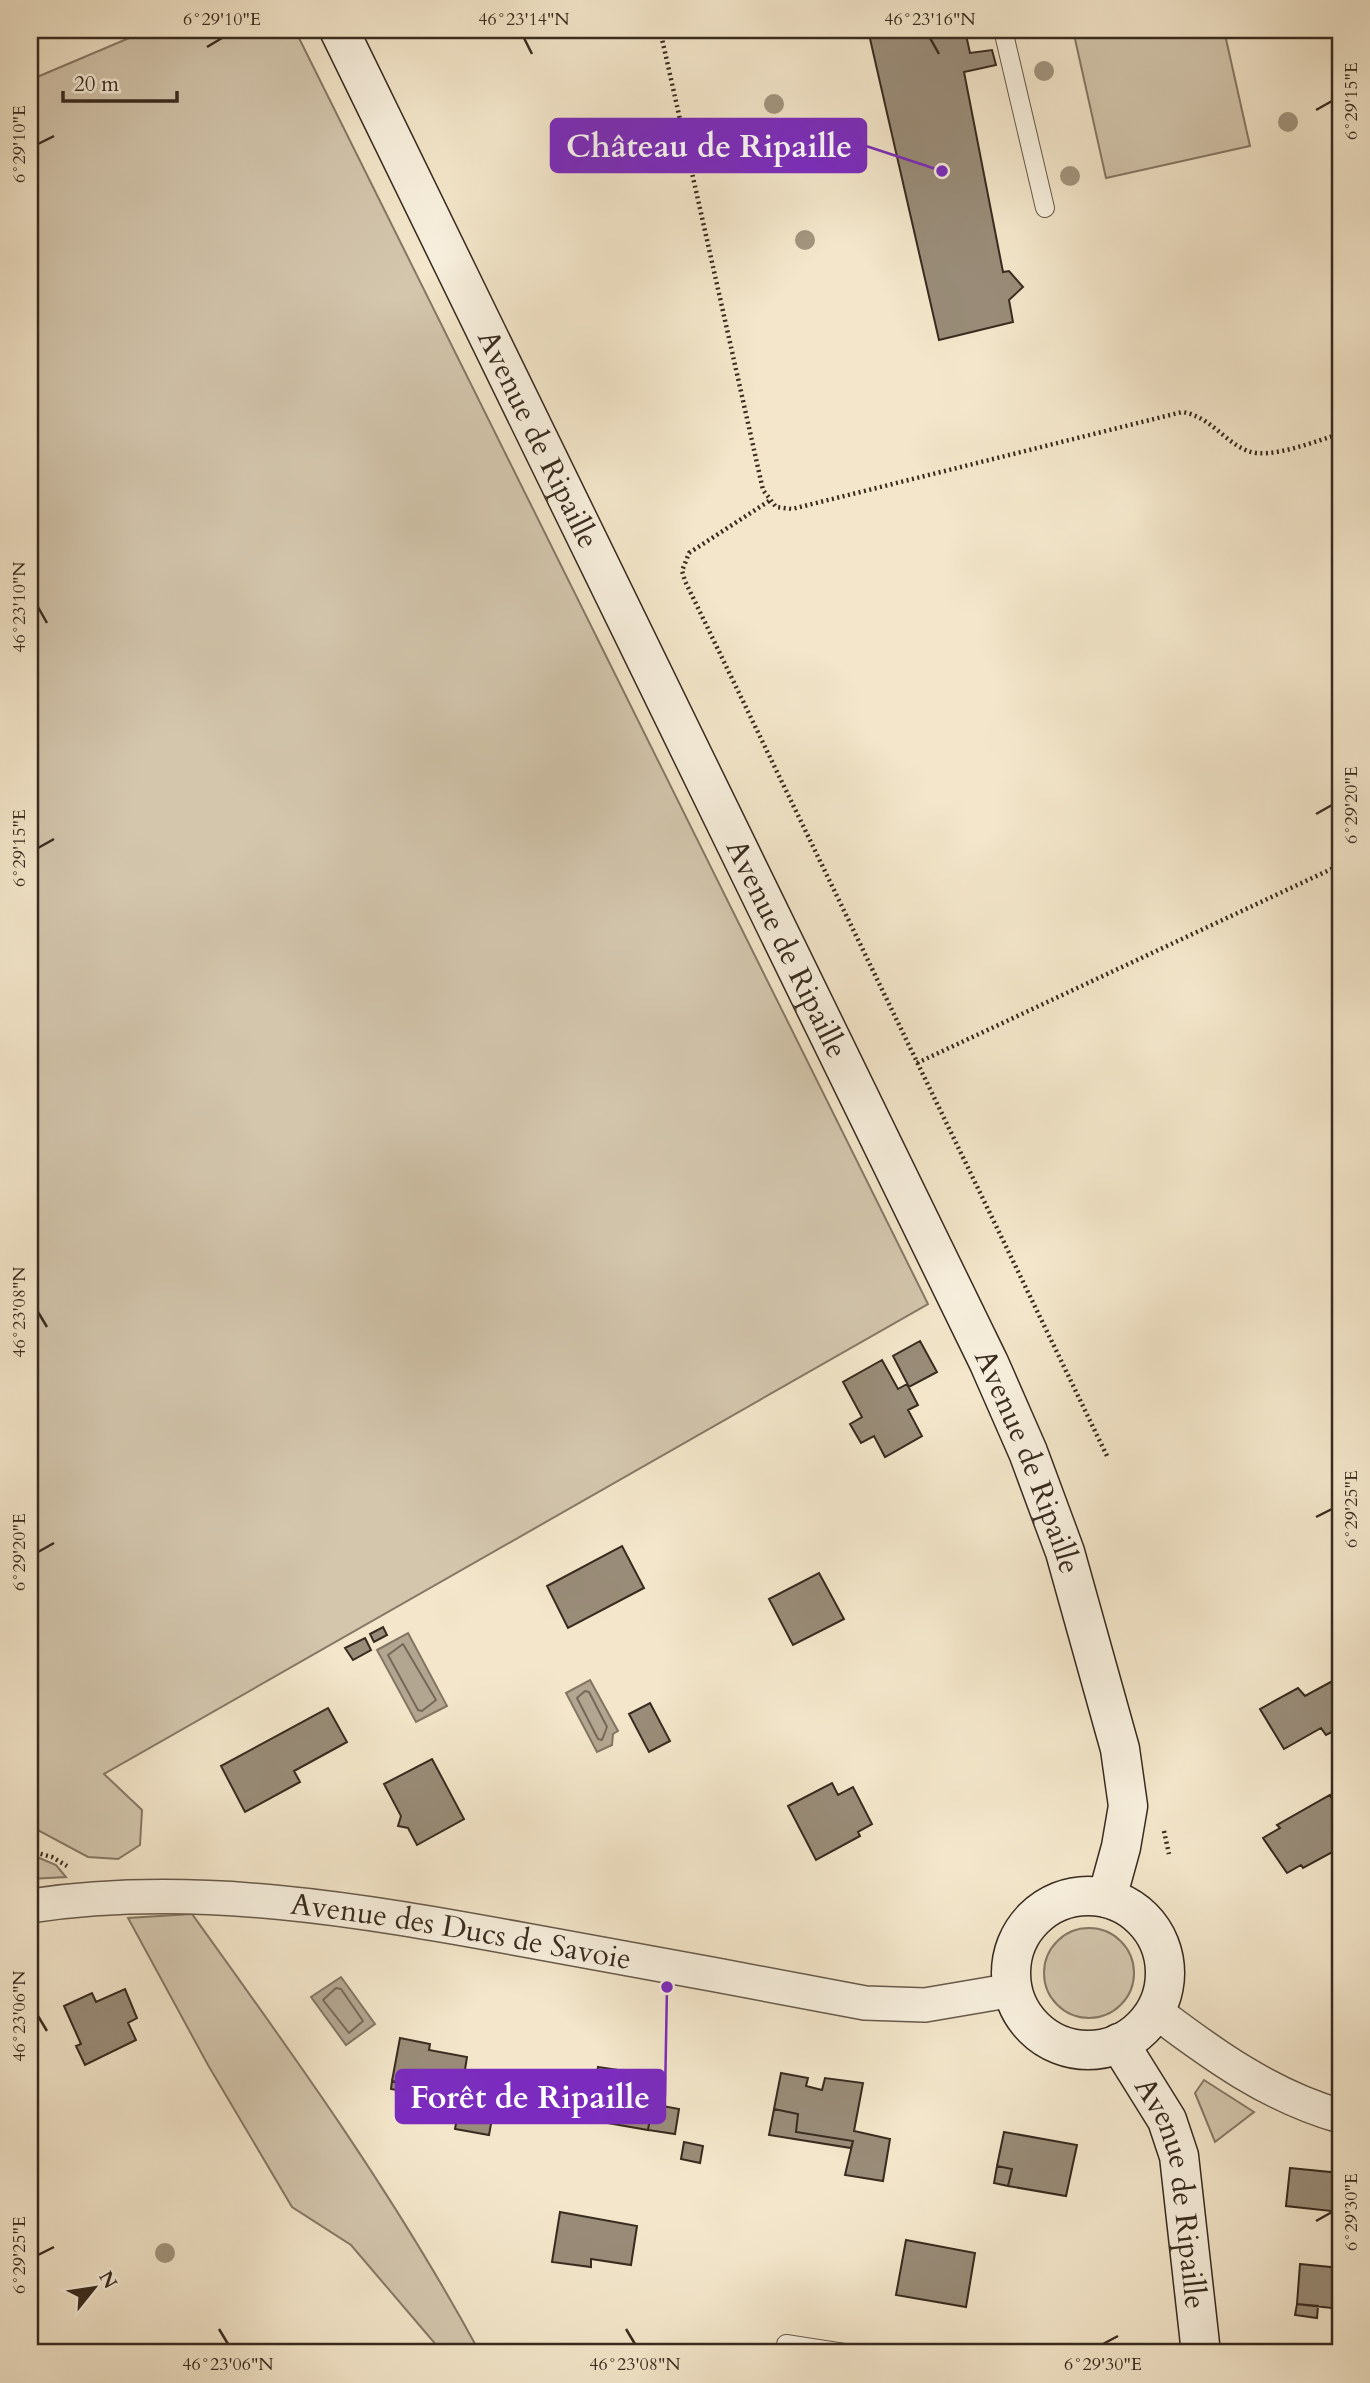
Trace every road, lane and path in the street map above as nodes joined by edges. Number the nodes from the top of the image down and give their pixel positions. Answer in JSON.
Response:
{"nodes":[{"id":1,"x":339,"y":30,"type":"edge"},
{"id":2,"x":660,"y":30,"type":"edge"},
{"id":3,"x":1003,"y":30,"type":"edge"},
{"id":4,"x":1045,"y":208,"type":"dead end"},
{"id":5,"x":1340,"y":434,"type":"edge"},
{"id":6,"x":769,"y":501,"type":"junction"},
{"id":7,"x":1340,"y":865,"type":"edge"},
{"id":8,"x":918,"y":1063,"type":"junction"},
{"id":9,"x":1108,"y":1458,"type":"dead end"},
{"id":10,"x":1107,"y":1898,"type":"junction"},
{"id":11,"x":30,"y":1906,"type":"edge"},
{"id":12,"x":1013,"y":1990,"type":"junction"},
{"id":13,"x":1155,"y":2011,"type":"junction"},
{"id":14,"x":1119,"y":2043,"type":"junction"},
{"id":15,"x":1340,"y":2116,"type":"edge"},
{"id":16,"x":786,"y":2344,"type":"dead end"},
{"id":17,"x":844,"y":2353,"type":"edge"},
{"id":18,"x":1202,"y":2353,"type":"edge"}],
"edges":[{"from":1,"to":10,"type":"street","name":"Avenue de Ripaille"},
{"from":2,"to":6,"type":"path"},
{"from":3,"to":4,"type":"lane"},
{"from":5,"to":6,"type":"path"},
{"from":6,"to":8,"type":"path"},
{"from":7,"to":8,"type":"path"},
{"from":8,"to":9,"type":"path"},
{"from":10,"to":12,"type":"street"},
{"from":10,"to":13,"type":"street"},
{"from":11,"to":12,"type":"street","name":"Avenue des Ducs de Savoie"},
{"from":12,"to":14,"type":"street"},
{"from":13,"to":14,"type":"street"},
{"from":13,"to":15,"type":"street"},
{"from":14,"to":18,"type":"street","name":"Avenue de Ripaille"},
{"from":16,"to":17,"type":"lane"}]}
